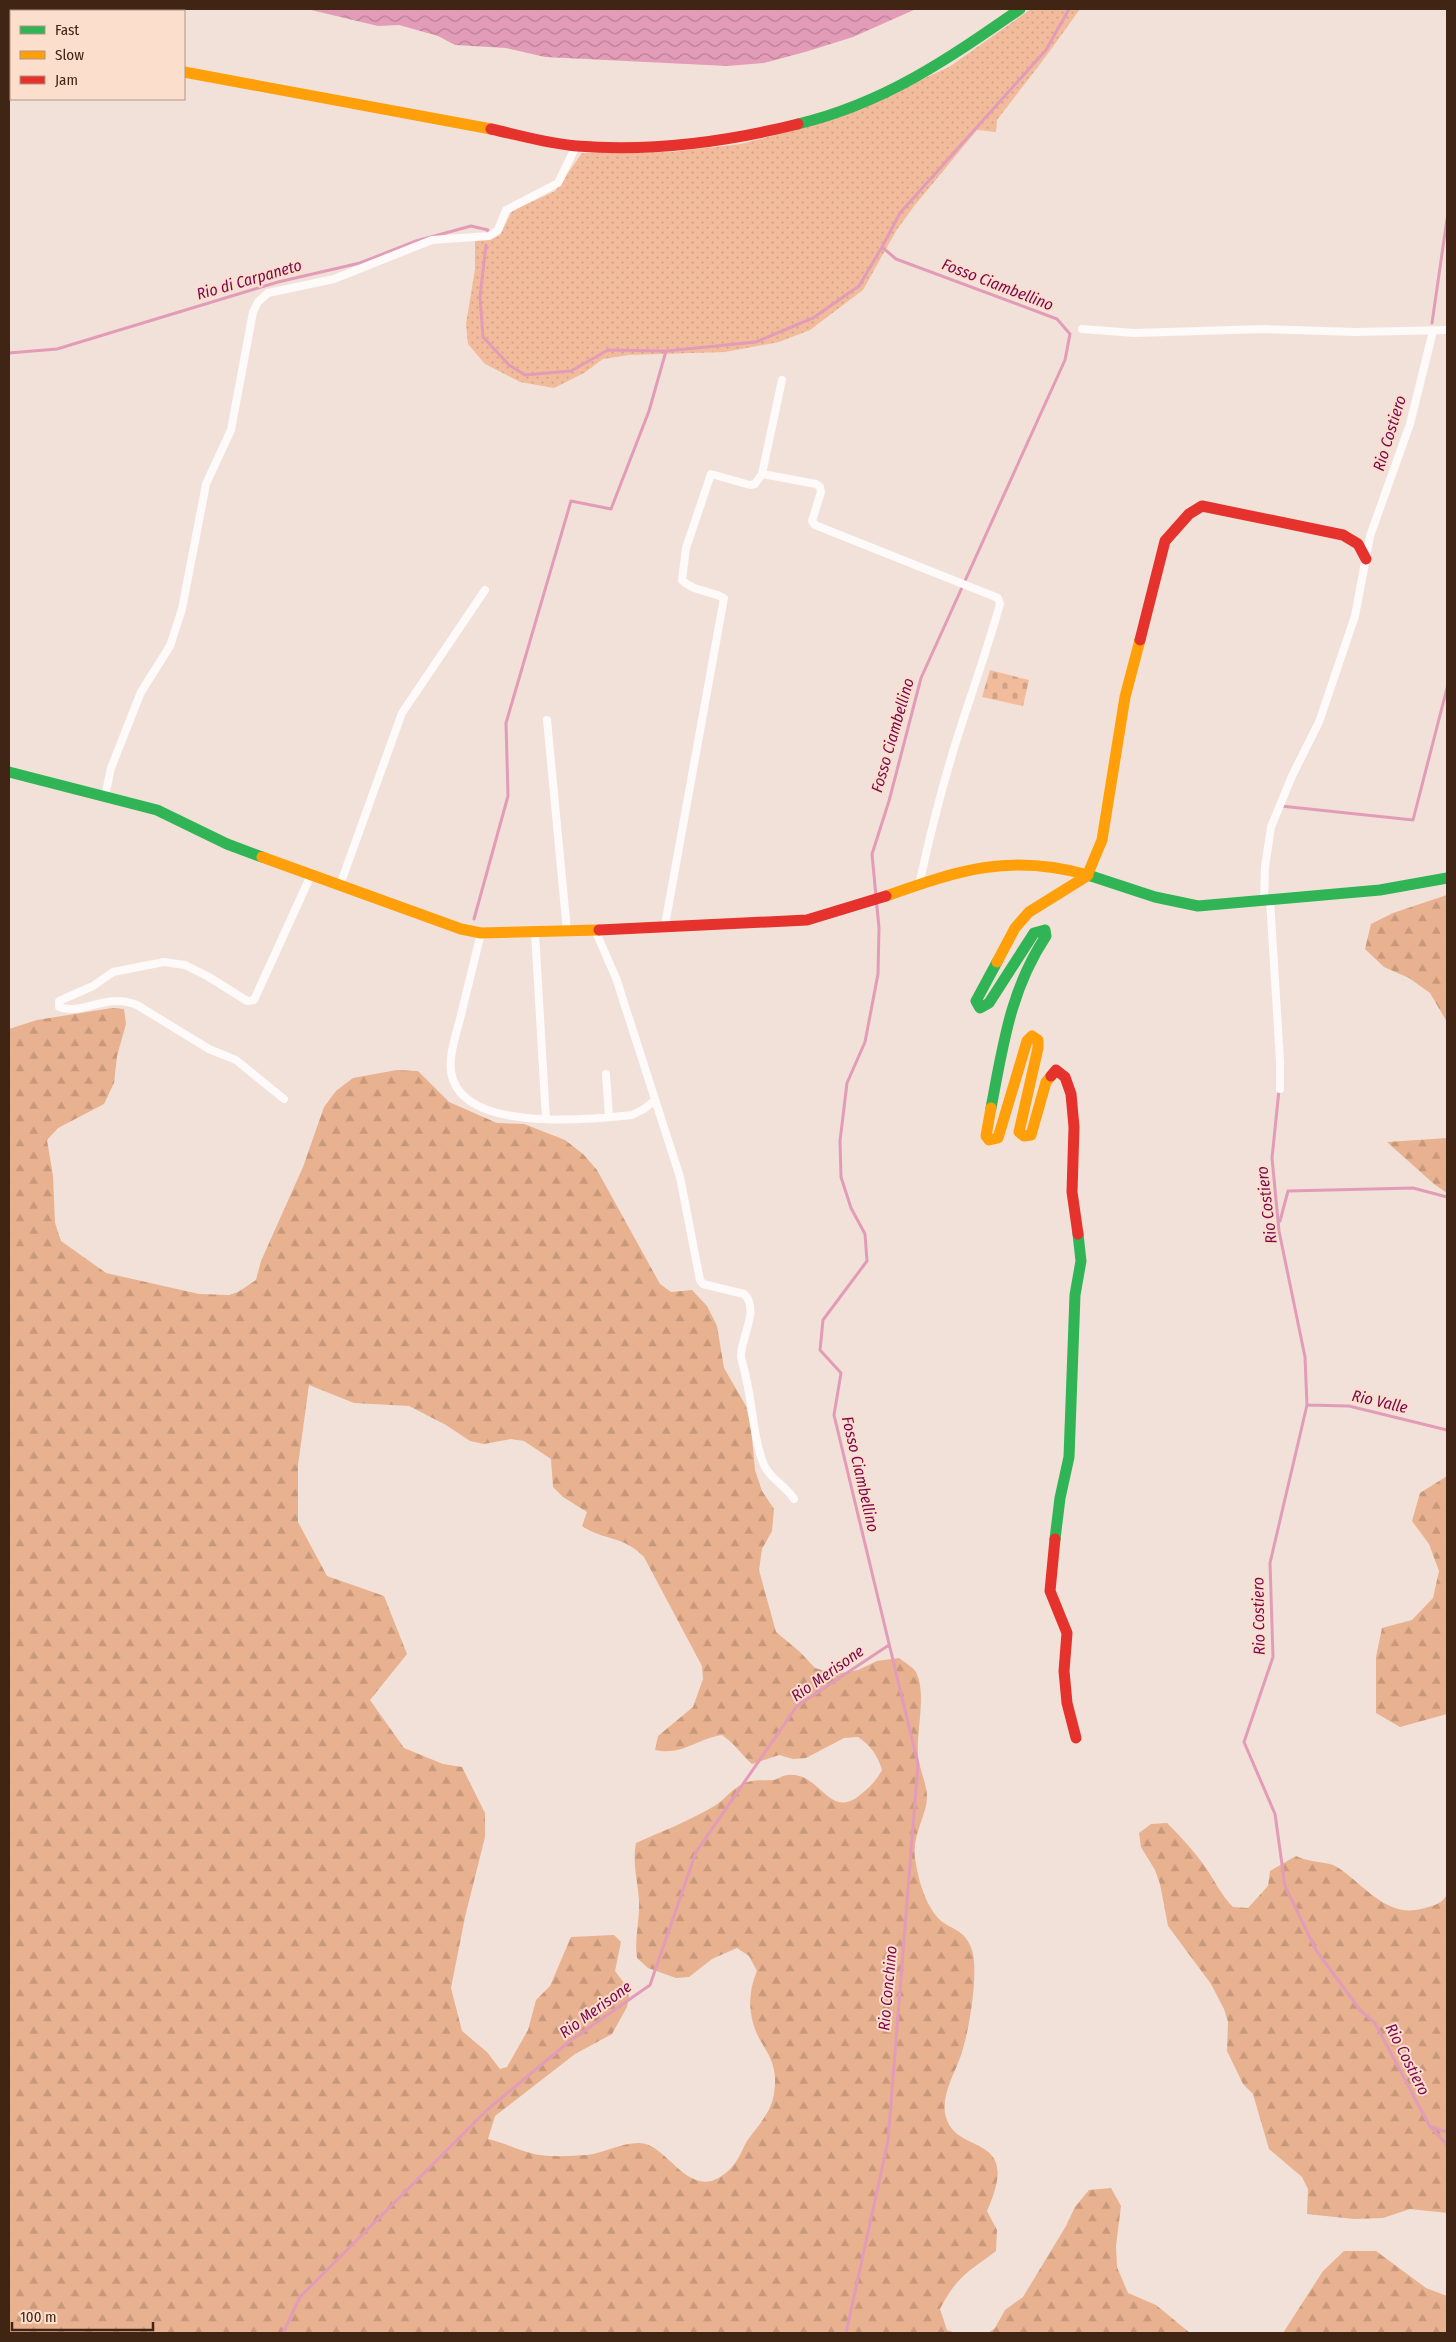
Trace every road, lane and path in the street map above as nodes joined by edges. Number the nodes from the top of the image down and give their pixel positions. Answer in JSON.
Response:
{"nodes":[{"id":1,"x":1020,"y":9,"type":"edge"},
{"id":2,"x":185,"y":72,"type":"edge"},
{"id":3,"x":576,"y":146,"type":"junction"},
{"id":4,"x":1082,"y":329,"type":"dead end"},
{"id":5,"x":1447,"y":330,"type":"edge"},
{"id":6,"x":1433,"y":331,"type":"junction"},
{"id":7,"x":782,"y":380,"type":"dead end"},
{"id":8,"x":762,"y":474,"type":"junction"},
{"id":9,"x":1366,"y":559,"type":"junction"},
{"id":10,"x":485,"y":590,"type":"dead end"},
{"id":11,"x":546,"y":720,"type":"dead end"},
{"id":12,"x":9,"y":772,"type":"edge"},
{"id":13,"x":105,"y":796,"type":"junction"},
{"id":14,"x":311,"y":875,"type":"junction"},
{"id":15,"x":1087,"y":876,"type":"junction"},
{"id":16,"x":1447,"y":878,"type":"edge"},
{"id":17,"x":340,"y":885,"type":"junction"},
{"id":18,"x":919,"y":886,"type":"junction"},
{"id":19,"x":1267,"y":900,"type":"junction"},
{"id":20,"x":665,"y":925,"type":"junction"},
{"id":21,"x":595,"y":930,"type":"junction"},
{"id":22,"x":567,"y":931,"type":"junction"},
{"id":23,"x":534,"y":933,"type":"junction"},
{"id":24,"x":481,"y":934,"type":"junction"},
{"id":25,"x":606,"y":1074,"type":"dead end"},
{"id":26,"x":1280,"y":1089,"type":"dead end"},
{"id":27,"x":284,"y":1099,"type":"dead end"},
{"id":28,"x":655,"y":1100,"type":"junction"},
{"id":29,"x":609,"y":1117,"type":"junction"},
{"id":30,"x":546,"y":1119,"type":"junction"},
{"id":31,"x":794,"y":1499,"type":"dead end"},
{"id":32,"x":1076,"y":1738,"type":"dead end"}],
"edges":[{"from":1,"to":3,"type":"street"},
{"from":2,"to":3,"type":"street"},
{"from":3,"to":13,"type":"street"},
{"from":4,"to":6,"type":"street"},
{"from":5,"to":6,"type":"street"},
{"from":6,"to":9,"type":"street"},
{"from":7,"to":8,"type":"street"},
{"from":8,"to":18,"type":"street"},
{"from":8,"to":20,"type":"street"},
{"from":9,"to":15,"type":"street"},
{"from":9,"to":19,"type":"street"},
{"from":10,"to":17,"type":"street"},
{"from":11,"to":22,"type":"street"},
{"from":12,"to":13,"type":"street"},
{"from":13,"to":14,"type":"street"},
{"from":14,"to":17,"type":"street"},
{"from":14,"to":27,"type":"street"},
{"from":15,"to":18,"type":"street"},
{"from":15,"to":19,"type":"street"},
{"from":15,"to":32,"type":"street"},
{"from":16,"to":19,"type":"street"},
{"from":17,"to":24,"type":"street"},
{"from":18,"to":20,"type":"street"},
{"from":19,"to":26,"type":"street"},
{"from":20,"to":21,"type":"street"},
{"from":21,"to":22,"type":"street"},
{"from":21,"to":28,"type":"street"},
{"from":22,"to":23,"type":"street"},
{"from":23,"to":24,"type":"street"},
{"from":23,"to":30,"type":"street"},
{"from":24,"to":30,"type":"street"},
{"from":25,"to":29,"type":"street"},
{"from":28,"to":29,"type":"street"},
{"from":28,"to":31,"type":"street"},
{"from":29,"to":30,"type":"street"}]}
